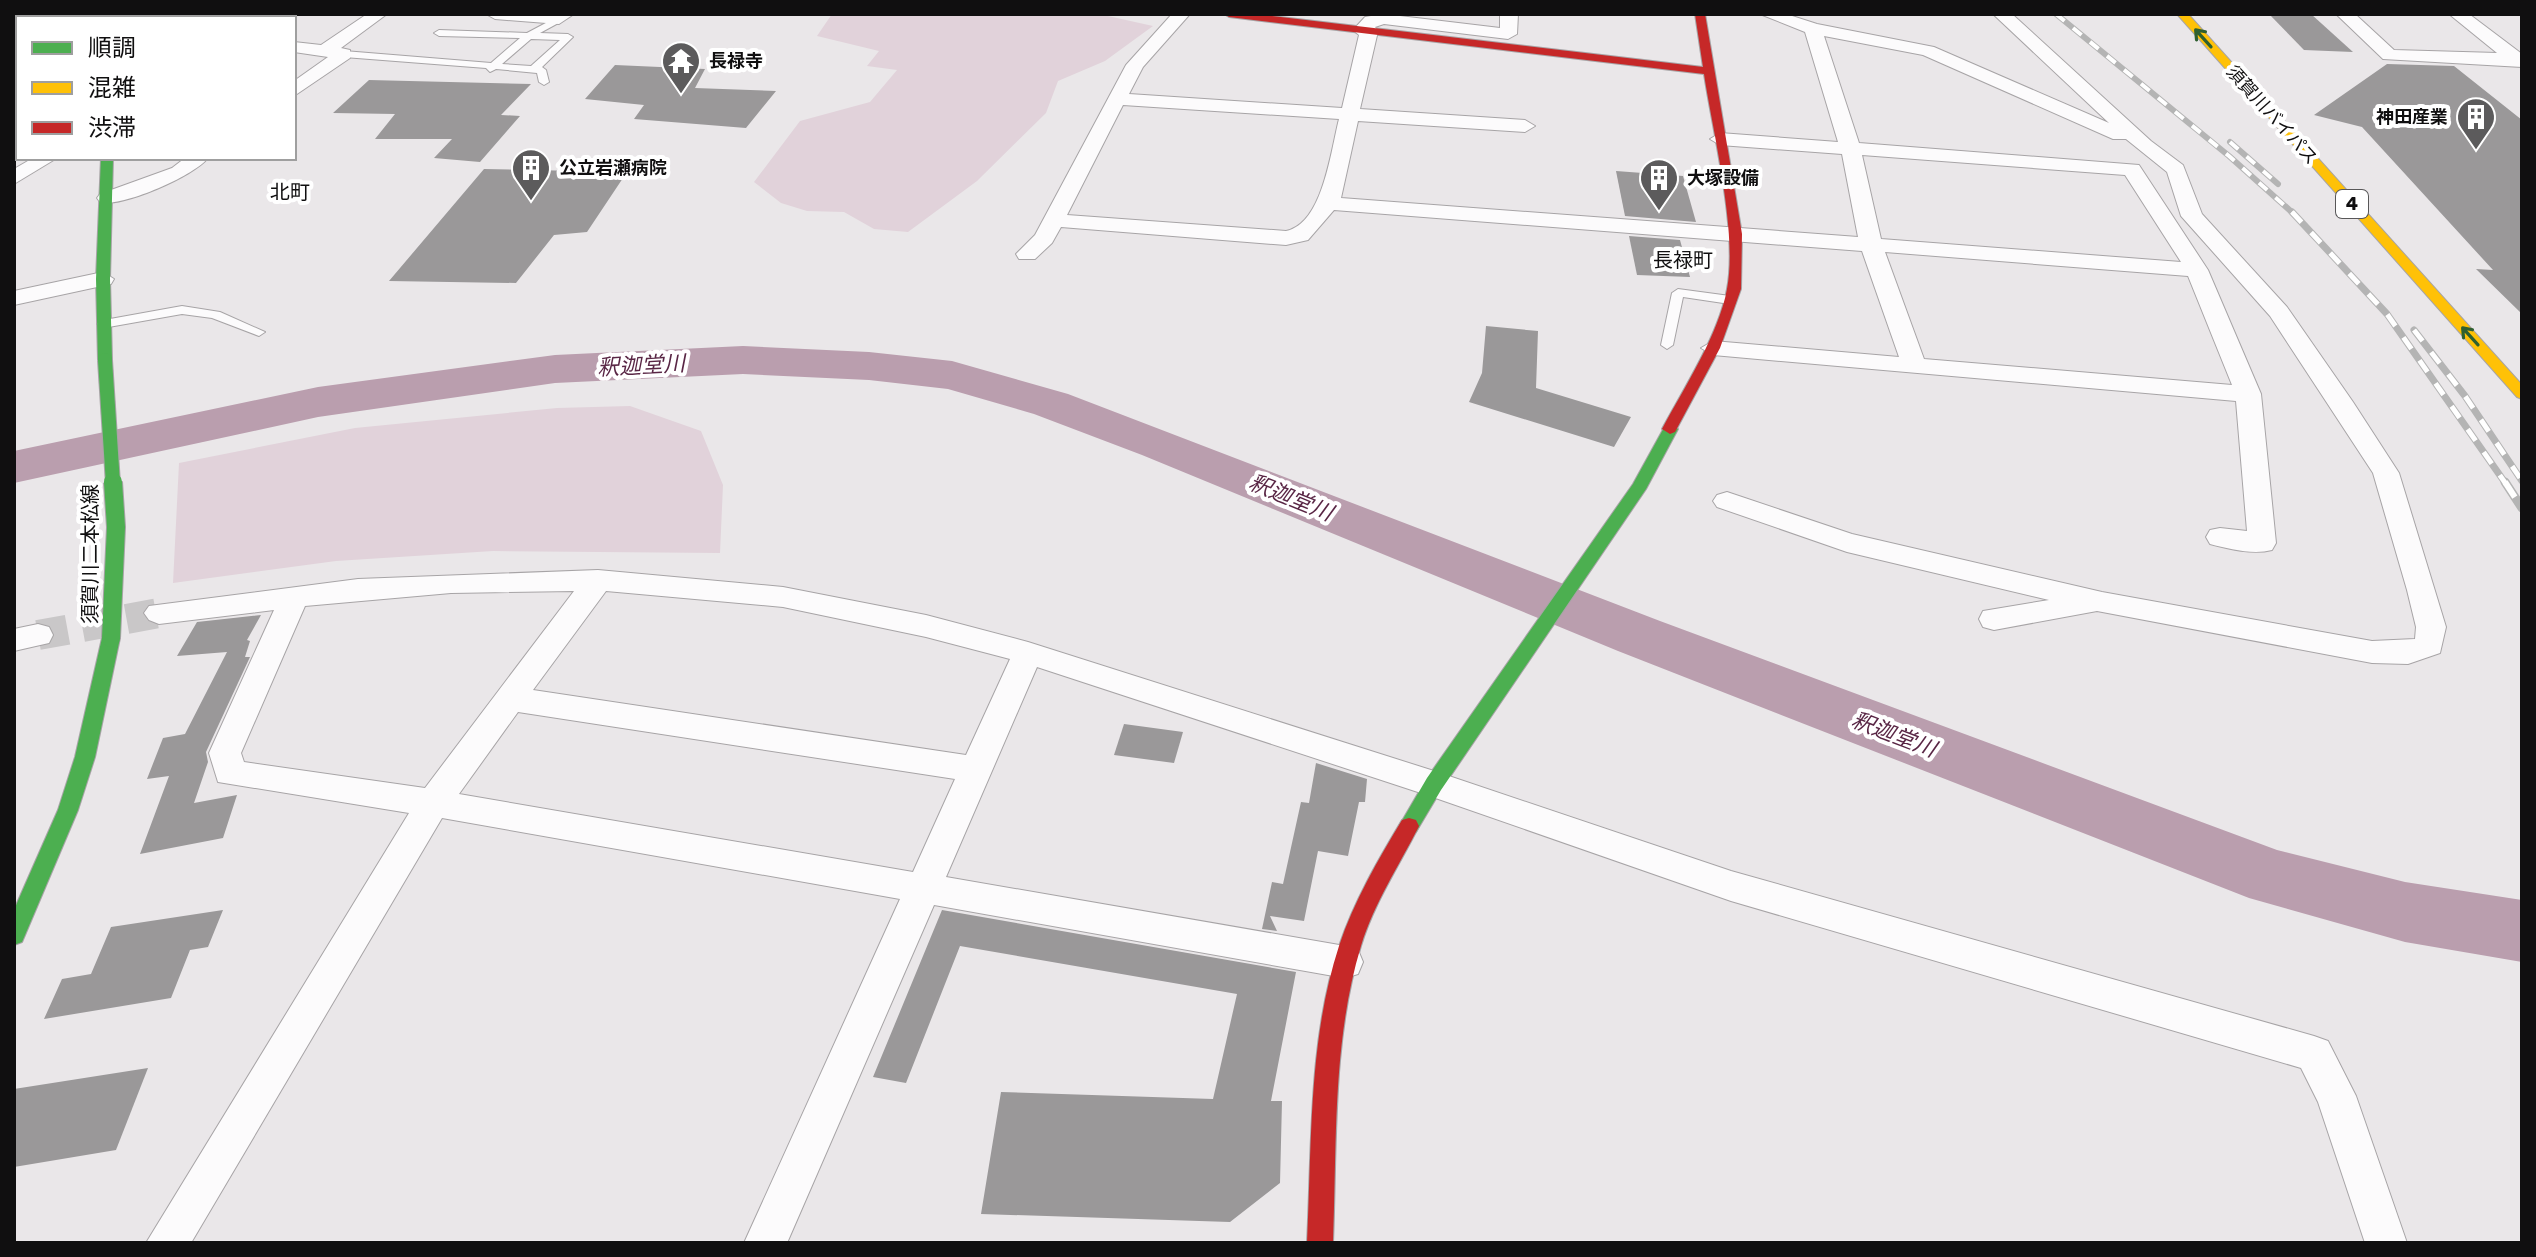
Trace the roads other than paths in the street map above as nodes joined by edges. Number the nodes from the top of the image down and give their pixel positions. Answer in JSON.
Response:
{"nodes":[{"id":1,"x":378,"y":14,"type":"edge"},
{"id":2,"x":495,"y":14,"type":"edge"},
{"id":3,"x":1181,"y":14,"type":"edge"},
{"id":4,"x":1229,"y":14,"type":"edge"},
{"id":5,"x":1509,"y":14,"type":"edge"},
{"id":6,"x":1700,"y":14,"type":"edge"},
{"id":7,"x":1769,"y":14,"type":"edge"},
{"id":8,"x":2002,"y":14,"type":"edge"},
{"id":9,"x":2182,"y":14,"type":"edge"},
{"id":10,"x":2345,"y":14,"type":"edge"},
{"id":11,"x":2458,"y":14,"type":"edge"},
{"id":12,"x":562,"y":16,"type":"edge"},
{"id":13,"x":1813,"y":29,"type":"junction"},
{"id":14,"x":1366,"y":30,"type":"junction"},
{"id":15,"x":528,"y":36,"type":"junction"},
{"id":16,"x":439,"y":38,"type":"dead end"},
{"id":17,"x":296,"y":47,"type":"edge"},
{"id":18,"x":325,"y":51,"type":"junction"},
{"id":19,"x":428,"y":52,"type":"dead end"},
{"id":20,"x":344,"y":54,"type":"junction"},
{"id":21,"x":416,"y":61,"type":"junction"},
{"id":22,"x":2520,"y":61,"type":"edge"},
{"id":23,"x":497,"y":67,"type":"junction"},
{"id":24,"x":534,"y":69,"type":"junction"},
{"id":25,"x":1706,"y":71,"type":"junction"},
{"id":26,"x":544,"y":82,"type":"dead end"},
{"id":27,"x":296,"y":89,"type":"edge"},
{"id":28,"x":1119,"y":99,"type":"junction"},
{"id":29,"x":1348,"y":114,"type":"junction"},
{"id":30,"x":1525,"y":126,"type":"dead end"},
{"id":31,"x":1720,"y":139,"type":"junction"},
{"id":32,"x":2144,"y":145,"type":"junction"},
{"id":33,"x":1851,"y":150,"type":"junction"},
{"id":34,"x":44,"y":160,"type":"edge"},
{"id":35,"x":107,"y":160,"type":"edge"},
{"id":36,"x":195,"y":160,"type":"edge"},
{"id":37,"x":2132,"y":169,"type":"junction"},
{"id":38,"x":2176,"y":169,"type":"junction"},
{"id":39,"x":14,"y":178,"type":"edge"},
{"id":40,"x":107,"y":198,"type":"junction"},
{"id":41,"x":1329,"y":203,"type":"junction"},
{"id":42,"x":1053,"y":220,"type":"junction"},
{"id":43,"x":1735,"y":234,"type":"junction"},
{"id":44,"x":1871,"y":245,"type":"junction"},
{"id":45,"x":1027,"y":254,"type":"dead end"},
{"id":46,"x":2197,"y":270,"type":"junction"},
{"id":47,"x":103,"y":279,"type":"junction"},
{"id":48,"x":14,"y":298,"type":"edge"},
{"id":49,"x":1730,"y":300,"type":"junction"},
{"id":50,"x":103,"y":324,"type":"junction"},
{"id":51,"x":259,"y":332,"type":"dead end"},
{"id":52,"x":1667,"y":345,"type":"dead end"},
{"id":53,"x":1713,"y":348,"type":"junction"},
{"id":54,"x":1914,"y":366,"type":"junction"},
{"id":55,"x":2248,"y":394,"type":"junction"},
{"id":56,"x":2522,"y":394,"type":"edge"},
{"id":57,"x":1727,"y":501,"type":"dead end"},
{"id":58,"x":2220,"y":537,"type":"dead end"},
{"id":59,"x":598,"y":580,"type":"junction"},
{"id":60,"x":293,"y":599,"type":"junction"},
{"id":61,"x":2102,"y":602,"type":"junction"},
{"id":62,"x":159,"y":613,"type":"tunnel mouth"},
{"id":63,"x":1994,"y":619,"type":"dead end"},
{"id":64,"x":1028,"y":653,"type":"junction"},
{"id":65,"x":511,"y":699,"type":"junction"},
{"id":66,"x":974,"y":769,"type":"junction"},
{"id":67,"x":1434,"y":784,"type":"junction"},
{"id":68,"x":433,"y":803,"type":"junction"},
{"id":69,"x":923,"y":890,"type":"junction"},
{"id":70,"x":14,"y":935,"type":"edge"},
{"id":71,"x":1345,"y":962,"type":"junction"},
{"id":72,"x":167,"y":1243,"type":"edge"},
{"id":73,"x":765,"y":1243,"type":"edge"},
{"id":74,"x":1320,"y":1243,"type":"edge"},
{"id":75,"x":2386,"y":1243,"type":"edge"}],
"edges":[{"from":1,"to":18,"type":"street"},
{"from":2,"to":12,"type":"street"},
{"from":3,"to":28,"type":"street"},
{"from":4,"to":14,"type":"main road"},
{"from":5,"to":14,"type":"street"},
{"from":6,"to":25,"type":"main road"},
{"from":7,"to":13,"type":"street"},
{"from":8,"to":32,"type":"street"},
{"from":56,"to":9,"type":"main road","name":"須賀川バイパス","number":"4","one_way":true},
{"from":10,"to":22,"type":"street"},
{"from":11,"to":22,"type":"street"},
{"from":12,"to":15,"type":"lane"},
{"from":13,"to":32,"type":"street"},
{"from":13,"to":33,"type":"street"},
{"from":14,"to":25,"type":"main road"},
{"from":14,"to":29,"type":"street"},
{"from":15,"to":16,"type":"lane"},
{"from":15,"to":23,"type":"lane"},
{"from":15,"to":24,"type":"lane"},
{"from":17,"to":18,"type":"street"},
{"from":18,"to":20,"type":"street"},
{"from":19,"to":21,"type":"lane"},
{"from":20,"to":21,"type":"lane"},
{"from":20,"to":27,"type":"street"},
{"from":21,"to":23,"type":"lane"},
{"from":23,"to":24,"type":"lane"},
{"from":24,"to":26,"type":"lane"},
{"from":25,"to":31,"type":"main road"},
{"from":28,"to":29,"type":"street"},
{"from":28,"to":42,"type":"street"},
{"from":29,"to":30,"type":"street"},
{"from":29,"to":41,"type":"street"},
{"from":31,"to":33,"type":"street"},
{"from":31,"to":43,"type":"main road"},
{"from":32,"to":38,"type":"street"},
{"from":33,"to":37,"type":"street"},
{"from":33,"to":44,"type":"street"},
{"from":34,"to":39,"type":"street"},
{"from":35,"to":40,"type":"main road","name":"須賀川二本松線"},
{"from":36,"to":40,"type":"street"},
{"from":37,"to":38,"type":"street"},
{"from":37,"to":46,"type":"street"},
{"from":38,"to":61,"type":"street"},
{"from":40,"to":47,"type":"main road","name":"須賀川二本松線"},
{"from":41,"to":42,"type":"street"},
{"from":41,"to":43,"type":"street"},
{"from":42,"to":45,"type":"street"},
{"from":43,"to":44,"type":"street"},
{"from":43,"to":49,"type":"main road"},
{"from":44,"to":46,"type":"street"},
{"from":44,"to":54,"type":"street"},
{"from":46,"to":55,"type":"street"},
{"from":47,"to":48,"type":"street"},
{"from":47,"to":50,"type":"main road","name":"須賀川二本松線"},
{"from":49,"to":52,"type":"lane"},
{"from":49,"to":53,"type":"main road"},
{"from":50,"to":51,"type":"lane"},
{"from":50,"to":70,"type":"main road","name":"須賀川二本松線","bridge":true},
{"from":53,"to":54,"type":"street"},
{"from":53,"to":67,"type":"main road"},
{"from":54,"to":55,"type":"street"},
{"from":55,"to":58,"type":"street"},
{"from":57,"to":61,"type":"street"},
{"from":59,"to":60,"type":"street"},
{"from":59,"to":64,"type":"street"},
{"from":59,"to":65,"type":"street"},
{"from":60,"to":62,"type":"street"},
{"from":60,"to":68,"type":"street"},
{"from":61,"to":63,"type":"street"},
{"from":64,"to":66,"type":"street"},
{"from":64,"to":67,"type":"street"},
{"from":65,"to":66,"type":"street"},
{"from":65,"to":68,"type":"street"},
{"from":66,"to":69,"type":"street"},
{"from":67,"to":71,"type":"main road"},
{"from":67,"to":75,"type":"street"},
{"from":68,"to":69,"type":"street"},
{"from":68,"to":72,"type":"street"},
{"from":69,"to":71,"type":"street"},
{"from":69,"to":73,"type":"street"},
{"from":71,"to":74,"type":"main road"}]}
